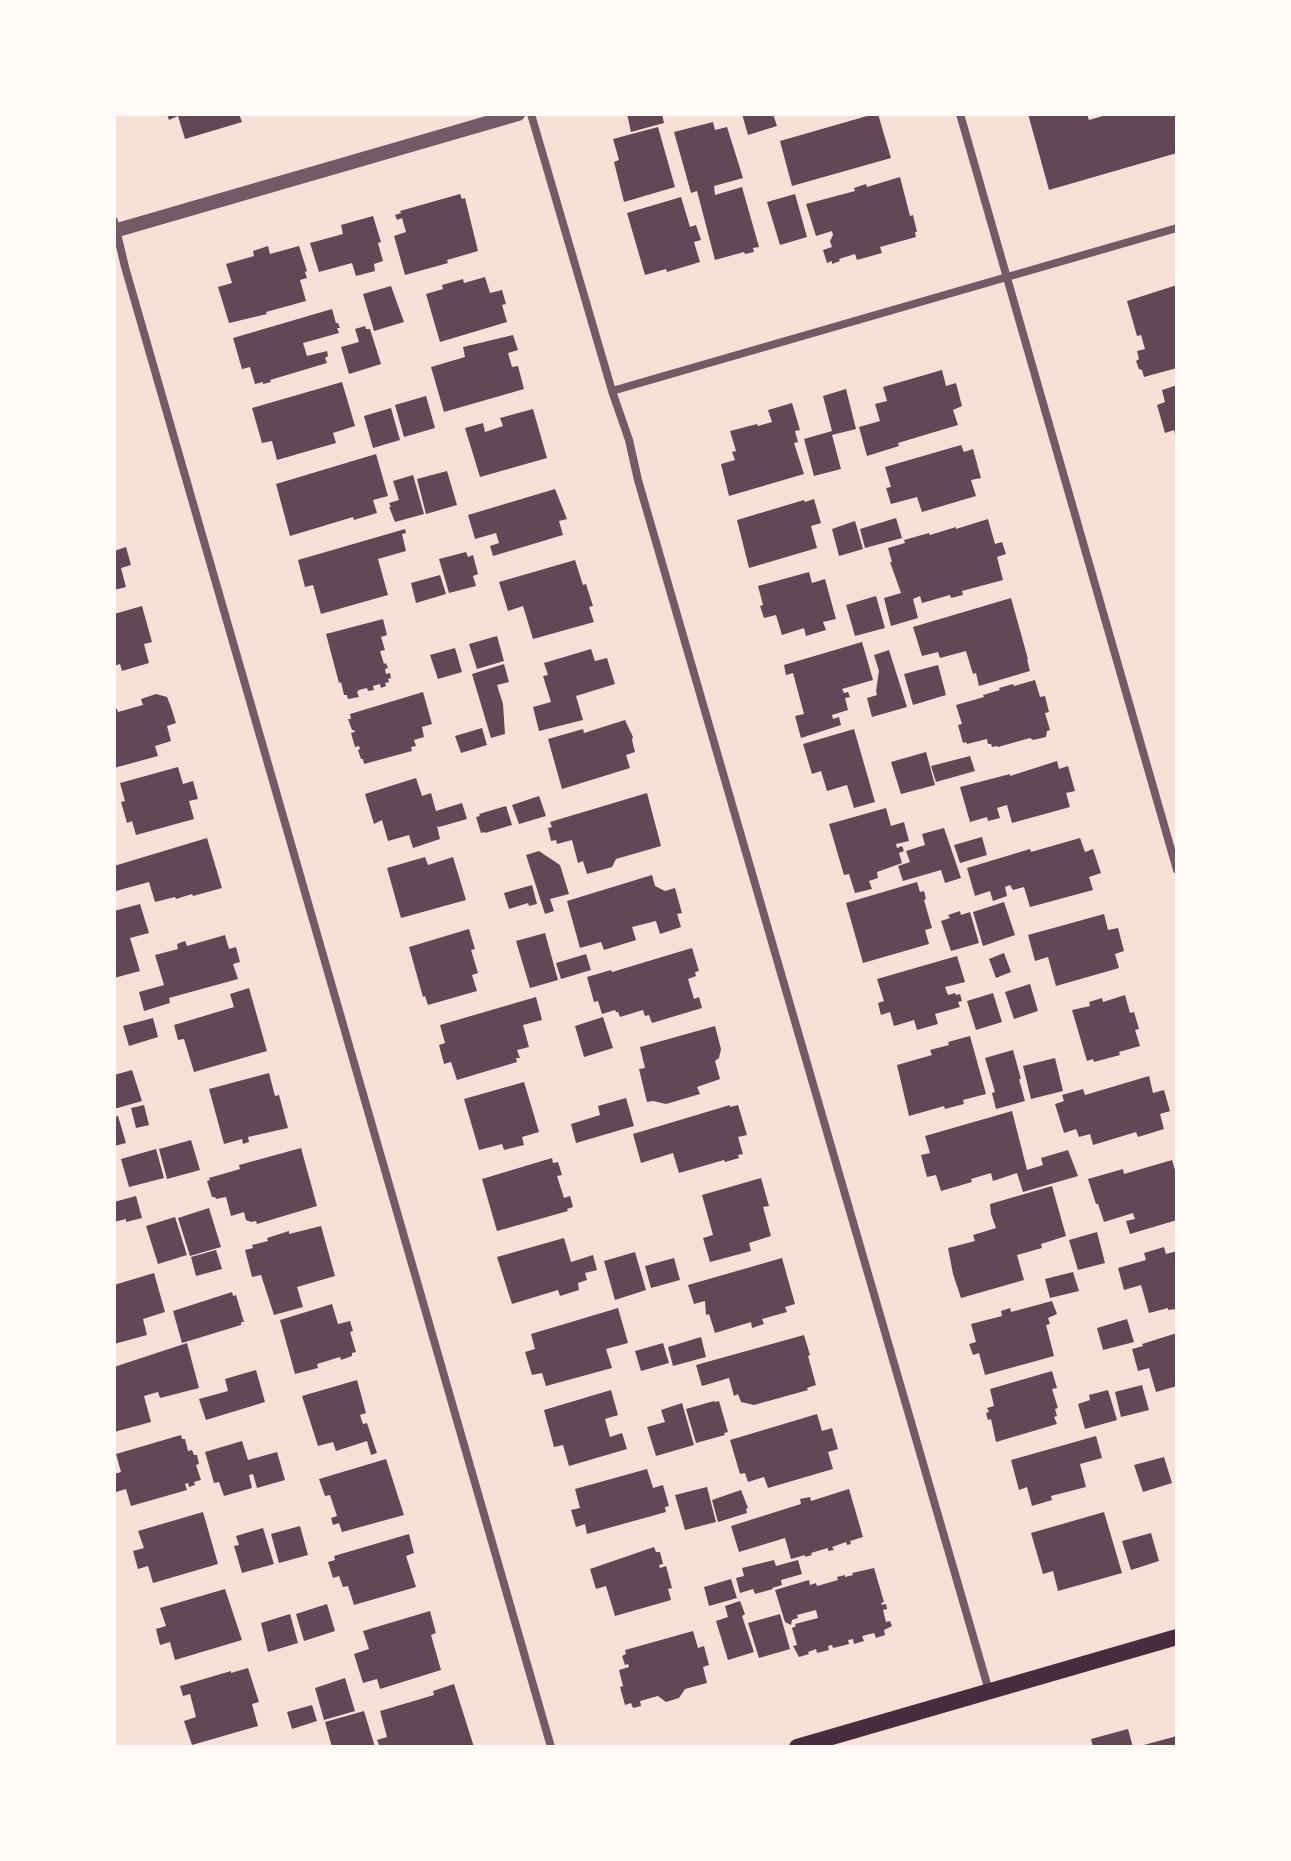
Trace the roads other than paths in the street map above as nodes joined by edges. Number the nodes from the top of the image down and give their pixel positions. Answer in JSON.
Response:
{"nodes":[{"id":1,"x":518,"y":114,"type":"edge"},
{"id":2,"x":531,"y":114,"type":"edge"},
{"id":3,"x":960,"y":114,"type":"edge"},
{"id":4,"x":115,"y":227,"type":"edge"},
{"id":5,"x":1177,"y":228,"type":"edge"},
{"id":6,"x":1006,"y":277,"type":"junction"},
{"id":7,"x":612,"y":391,"type":"junction"},
{"id":8,"x":1177,"y":870,"type":"edge"},
{"id":9,"x":1177,"y":1637,"type":"edge"},
{"id":10,"x":989,"y":1691,"type":"junction"},
{"id":11,"x":551,"y":1747,"type":"edge"},
{"id":12,"x":797,"y":1747,"type":"edge"}],
"edges":[{"from":1,"to":4,"type":"street"},
{"from":2,"to":7,"type":"street"},
{"from":3,"to":6,"type":"street"},
{"from":4,"to":11,"type":"street"},
{"from":5,"to":6,"type":"street"},
{"from":6,"to":7,"type":"street"},
{"from":6,"to":8,"type":"street"},
{"from":7,"to":10,"type":"street"},
{"from":9,"to":10,"type":"main road"},
{"from":10,"to":12,"type":"main road"}]}
